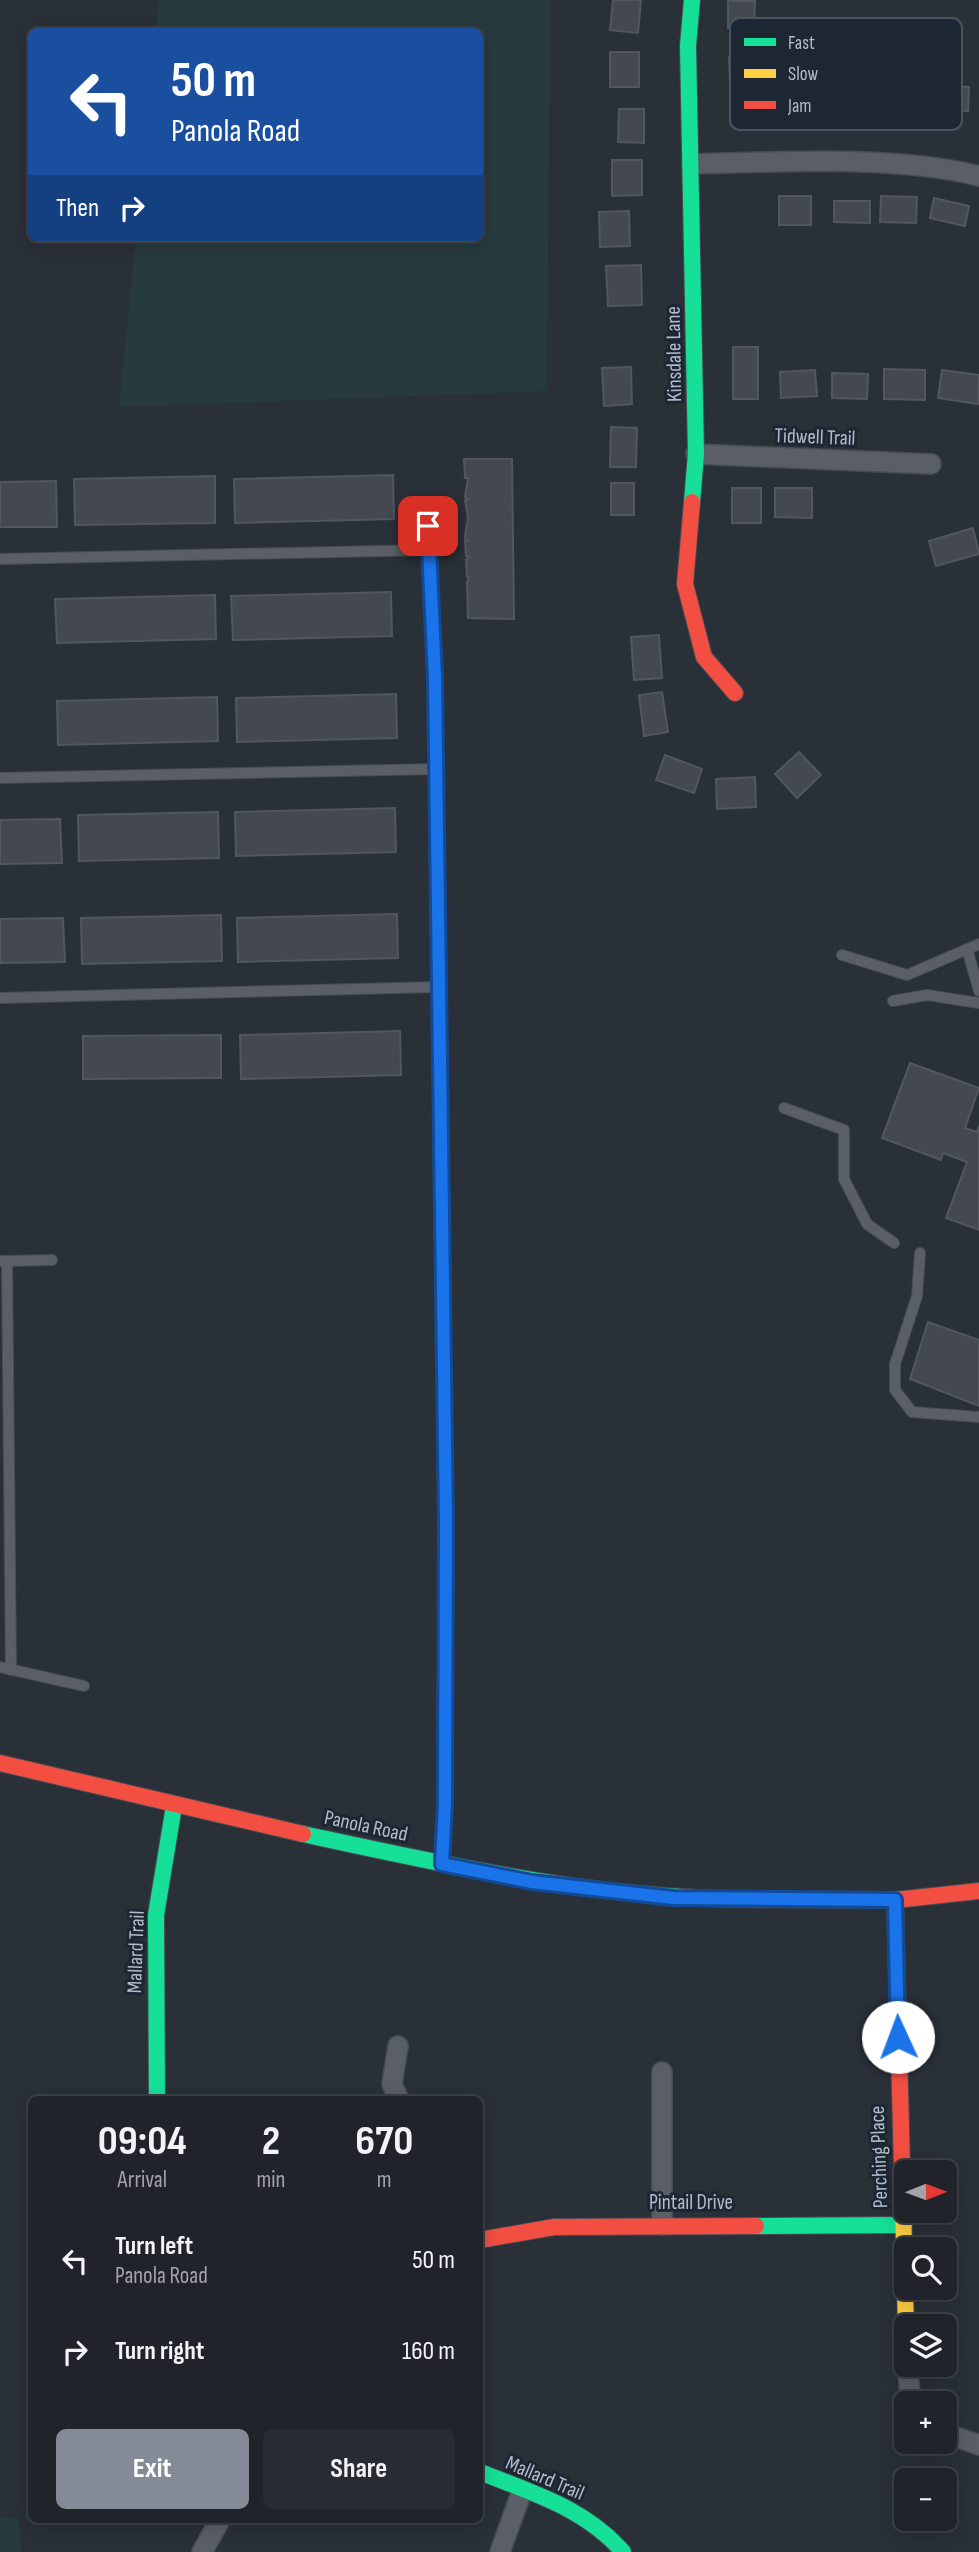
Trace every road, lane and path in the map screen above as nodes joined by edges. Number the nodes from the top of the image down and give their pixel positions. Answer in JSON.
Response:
{"nodes":[{"id":1,"x":692,"y":0,"type":"edge"},
{"id":2,"x":692,"y":164,"type":"junction"},
{"id":3,"x":979,"y":176,"type":"edge"},
{"id":4,"x":696,"y":454,"type":"junction"},
{"id":5,"x":931,"y":464,"type":"dead end"},
{"id":6,"x":428,"y":502,"type":"dead end"},
{"id":7,"x":429,"y":550,"type":"junction"},
{"id":8,"x":0,"y":559,"type":"edge"},
{"id":9,"x":735,"y":693,"type":"dead end"},
{"id":10,"x":436,"y":769,"type":"junction"},
{"id":11,"x":0,"y":778,"type":"edge"},
{"id":12,"x":979,"y":944,"type":"edge"},
{"id":13,"x":967,"y":949,"type":"junction"},
{"id":14,"x":842,"y":955,"type":"dead end"},
{"id":15,"x":438,"y":988,"type":"junction"},
{"id":16,"x":979,"y":991,"type":"edge"},
{"id":17,"x":0,"y":998,"type":"edge"},
{"id":18,"x":893,"y":1001,"type":"dead end"},
{"id":19,"x":979,"y":1003,"type":"edge"},
{"id":20,"x":784,"y":1108,"type":"dead end"},
{"id":21,"x":894,"y":1243,"type":"dead end"},
{"id":22,"x":920,"y":1253,"type":"dead end"},
{"id":23,"x":52,"y":1260,"type":"dead end"},
{"id":24,"x":4,"y":1261,"type":"edge"},
{"id":25,"x":979,"y":1417,"type":"edge"},
{"id":26,"x":5,"y":1668,"type":"edge"},
{"id":27,"x":84,"y":1686,"type":"dead end"},
{"id":28,"x":0,"y":1763,"type":"edge"},
{"id":29,"x":174,"y":1806,"type":"junction"},
{"id":30,"x":442,"y":1864,"type":"junction"},
{"id":31,"x":979,"y":1891,"type":"edge"},
{"id":32,"x":895,"y":1900,"type":"junction"},
{"id":33,"x":398,"y":2046,"type":"dead end"},
{"id":34,"x":662,"y":2072,"type":"dead end"},
{"id":35,"x":156,"y":2096,"type":"edge"},
{"id":36,"x":397,"y":2096,"type":"edge"},
{"id":37,"x":662,"y":2225,"type":"junction"},
{"id":38,"x":904,"y":2225,"type":"junction"},
{"id":39,"x":483,"y":2239,"type":"edge"},
{"id":40,"x":906,"y":2314,"type":"edge"},
{"id":41,"x":957,"y":2437,"type":"edge"},
{"id":42,"x":979,"y":2445,"type":"edge"},
{"id":43,"x":483,"y":2474,"type":"edge"},
{"id":44,"x":522,"y":2491,"type":"junction"},
{"id":45,"x":218,"y":2523,"type":"edge"},
{"id":46,"x":202,"y":2552,"type":"edge"},
{"id":47,"x":500,"y":2552,"type":"edge"},
{"id":48,"x":623,"y":2552,"type":"edge"}],
"edges":[{"from":1,"to":2,"type":"street","name":"Kinsdale Lane"},
{"from":2,"to":3,"type":"street"},
{"from":2,"to":4,"type":"street","name":"Kinsdale Lane"},
{"from":4,"to":5,"type":"street","name":"Tidwell Trail"},
{"from":4,"to":9,"type":"street","name":"Kinsdale Lane"},
{"from":6,"to":7,"type":"lane"},
{"from":7,"to":8,"type":"lane"},
{"from":7,"to":10,"type":"lane"},
{"from":10,"to":11,"type":"lane"},
{"from":10,"to":15,"type":"lane"},
{"from":12,"to":13,"type":"lane"},
{"from":13,"to":14,"type":"lane"},
{"from":13,"to":16,"type":"lane"},
{"from":15,"to":17,"type":"lane"},
{"from":15,"to":30,"type":"lane"},
{"from":18,"to":19,"type":"lane"},
{"from":20,"to":21,"type":"lane"},
{"from":22,"to":25,"type":"lane"},
{"from":23,"to":24,"type":"lane"},
{"from":24,"to":26,"type":"lane"},
{"from":26,"to":27,"type":"lane"},
{"from":28,"to":29,"type":"street","name":"Panola Road"},
{"from":29,"to":30,"type":"street","name":"Panola Road"},
{"from":29,"to":35,"type":"street","name":"Mallard Trail"},
{"from":30,"to":32,"type":"street","name":"Panola Road"},
{"from":31,"to":32,"type":"street","name":"Panola Road"},
{"from":32,"to":38,"type":"street","name":"Perching Place"},
{"from":33,"to":36,"type":"street"},
{"from":34,"to":37,"type":"street"},
{"from":37,"to":38,"type":"street","name":"Pintail Drive"},
{"from":37,"to":39,"type":"street","name":"Pintail Drive"},
{"from":38,"to":40,"type":"street","name":"Perching Place"},
{"from":41,"to":42,"type":"street"},
{"from":43,"to":44,"type":"street","name":"Mallard Trail"},
{"from":44,"to":47,"type":"street"},
{"from":44,"to":48,"type":"street","name":"Mallard Trail"},
{"from":45,"to":46,"type":"street"}]}
